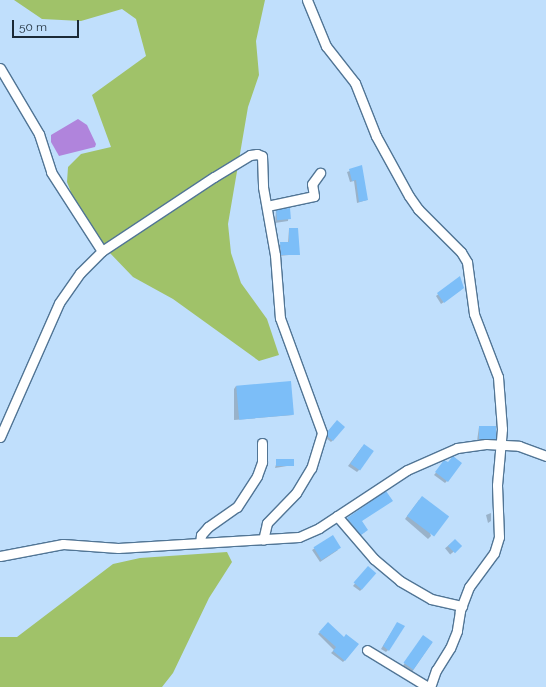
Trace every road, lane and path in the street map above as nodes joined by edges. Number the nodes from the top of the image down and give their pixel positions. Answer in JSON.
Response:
{"nodes":[{"id":1,"x":308,"y":0,"type":"edge"},
{"id":2,"x":0,"y":68,"type":"edge"},
{"id":3,"x":320,"y":172,"type":"dead end"},
{"id":4,"x":267,"y":206,"type":"junction"},
{"id":5,"x":102,"y":251,"type":"junction"},
{"id":6,"x":0,"y":437,"type":"edge"},
{"id":7,"x":262,"y":443,"type":"dead end"},
{"id":8,"x":502,"y":446,"type":"junction"},
{"id":9,"x":546,"y":456,"type":"edge"},
{"id":10,"x":337,"y":516,"type":"junction"},
{"id":11,"x":263,"y":540,"type":"junction"},
{"id":12,"x":200,"y":543,"type":"junction"},
{"id":13,"x":0,"y":556,"type":"edge"},
{"id":14,"x":462,"y":606,"type":"junction"},
{"id":15,"x":367,"y":650,"type":"dead end"},
{"id":16,"x":429,"y":687,"type":"edge"}],
"edges":[{"from":1,"to":8,"type":"street"},
{"from":2,"to":5,"type":"street"},
{"from":3,"to":4,"type":"street"},
{"from":4,"to":5,"type":"street"},
{"from":4,"to":11,"type":"street"},
{"from":5,"to":6,"type":"street"},
{"from":7,"to":12,"type":"street"},
{"from":8,"to":9,"type":"street"},
{"from":8,"to":10,"type":"street"},
{"from":8,"to":14,"type":"street"},
{"from":10,"to":11,"type":"street"},
{"from":10,"to":14,"type":"street"},
{"from":11,"to":12,"type":"street"},
{"from":12,"to":13,"type":"street"},
{"from":14,"to":16,"type":"street"},
{"from":15,"to":16,"type":"street"}]}
